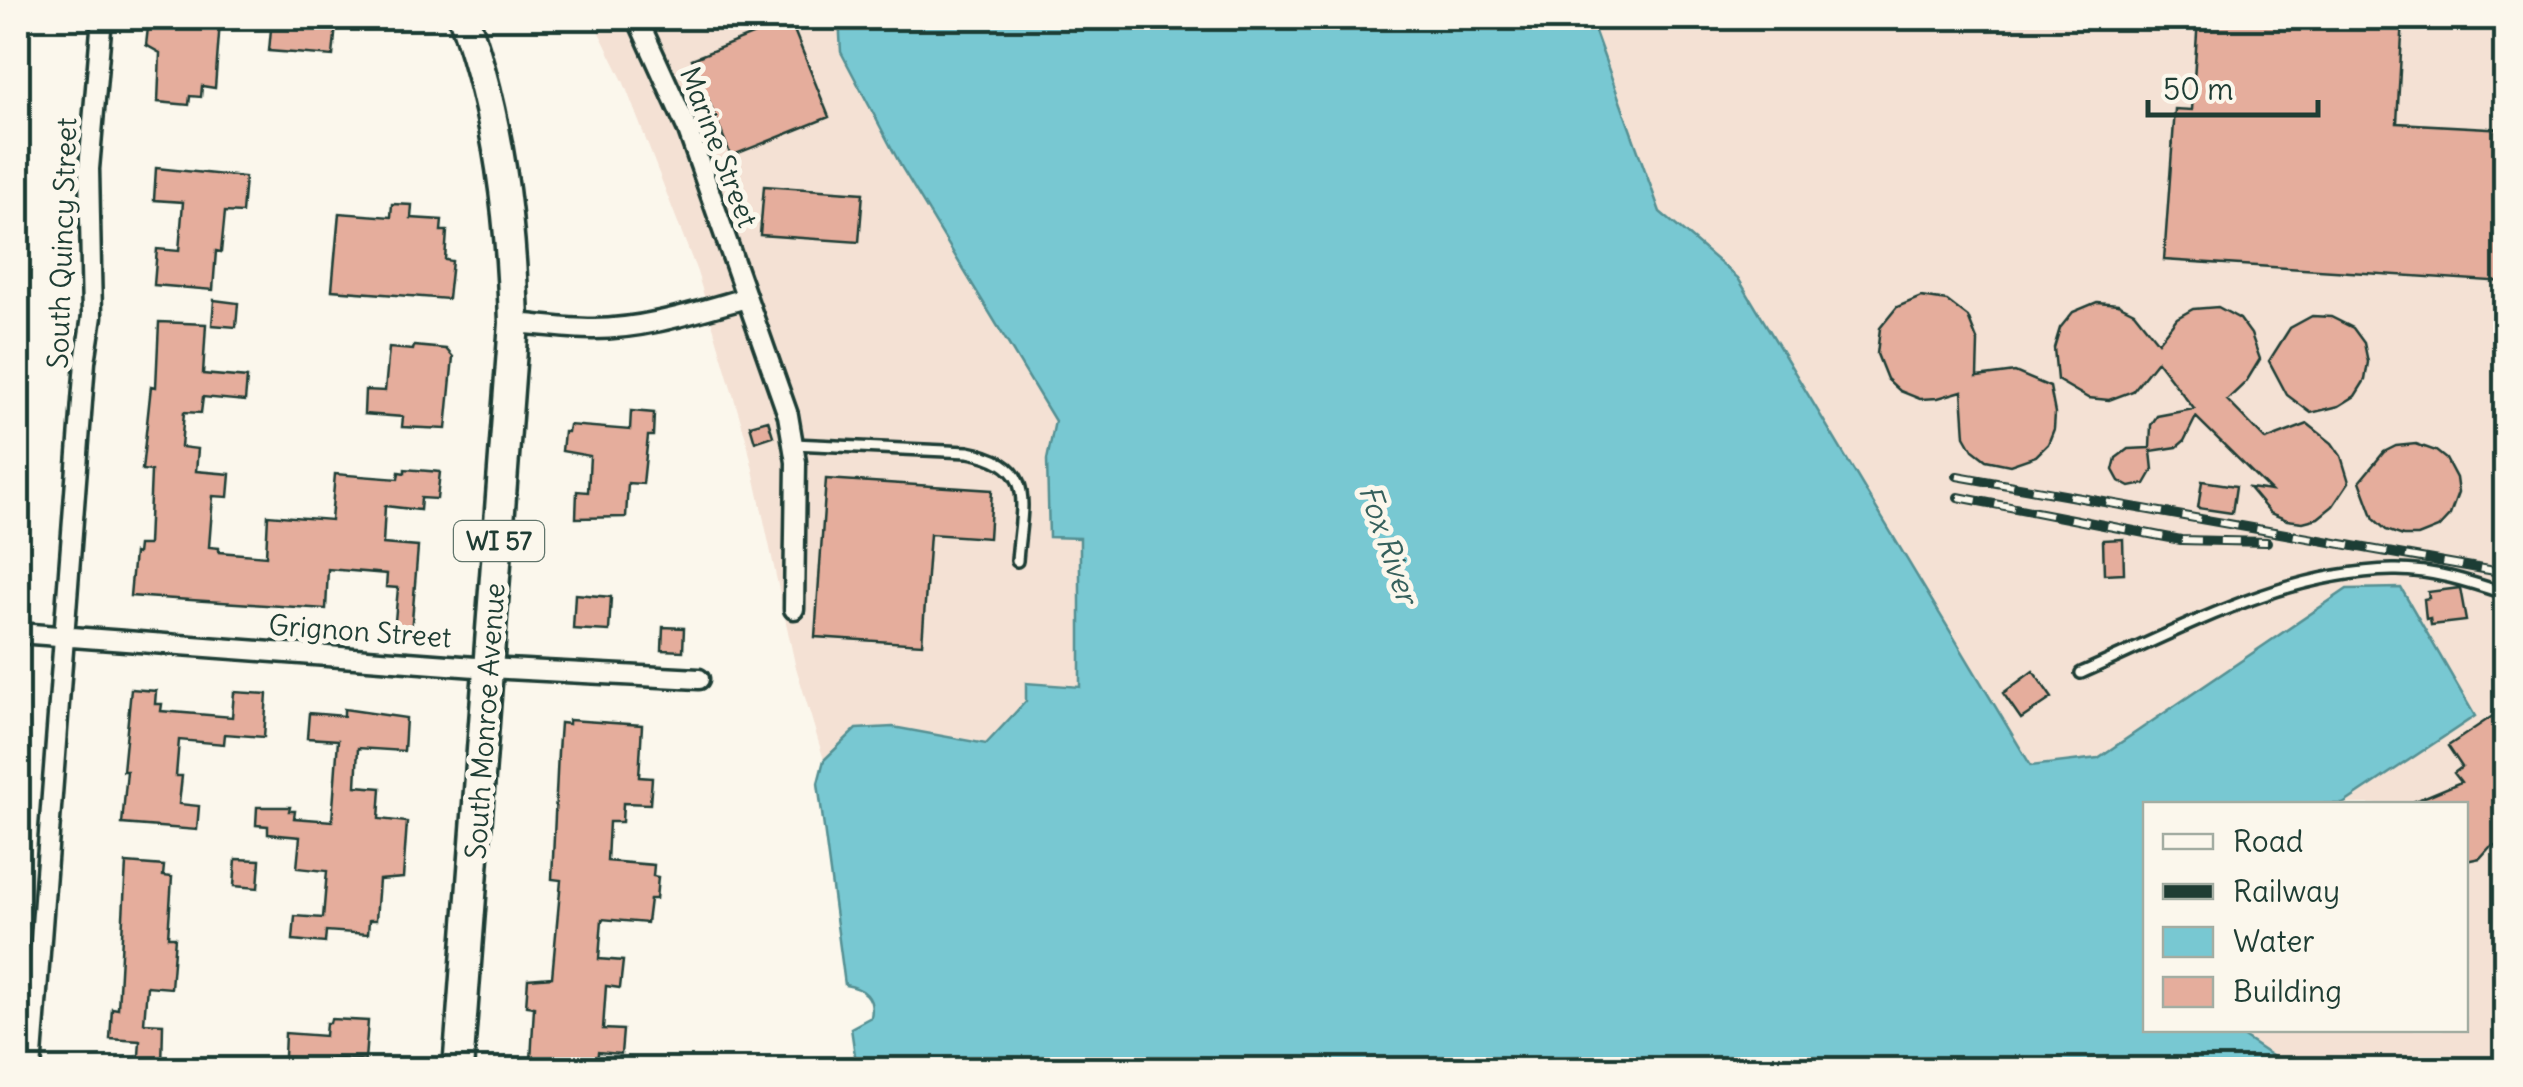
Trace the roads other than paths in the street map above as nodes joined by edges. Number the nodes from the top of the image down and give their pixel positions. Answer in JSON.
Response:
{"nodes":[{"id":1,"x":102,"y":18,"type":"edge"},
{"id":2,"x":464,"y":18,"type":"edge"},
{"id":3,"x":637,"y":18,"type":"edge"},
{"id":4,"x":746,"y":298,"type":"junction"},
{"id":5,"x":514,"y":323,"type":"junction"},
{"id":6,"x":793,"y":444,"type":"junction"},
{"id":7,"x":1016,"y":561,"type":"dead end"},
{"id":8,"x":2506,"y":594,"type":"edge"},
{"id":9,"x":794,"y":609,"type":"dead end"},
{"id":10,"x":18,"y":633,"type":"edge"},
{"id":11,"x":64,"y":636,"type":"junction"},
{"id":12,"x":489,"y":668,"type":"junction"},
{"id":13,"x":2081,"y":673,"type":"dead end"},
{"id":14,"x":699,"y":680,"type":"dead end"},
{"id":15,"x":31,"y":1070,"type":"edge"},
{"id":16,"x":458,"y":1070,"type":"edge"}],
"edges":[{"from":1,"to":11,"type":"street","name":"South Quincy Street"},
{"from":2,"to":5,"type":"main road","name":"South Monroe Avenue","number":"WI 57"},
{"from":3,"to":4,"type":"street","name":"Marine Street"},
{"from":4,"to":5,"type":"street"},
{"from":4,"to":6,"type":"street","name":"Marine Street"},
{"from":5,"to":12,"type":"main road","name":"South Monroe Avenue","number":"WI 57"},
{"from":6,"to":7,"type":"lane"},
{"from":6,"to":9,"type":"street","name":"Marine Street"},
{"from":8,"to":13,"type":"lane"},
{"from":10,"to":11,"type":"street","name":"Grignon Street"},
{"from":11,"to":12,"type":"street","name":"Grignon Street"},
{"from":11,"to":15,"type":"street","name":"South Quincy Street"},
{"from":12,"to":14,"type":"street","name":"Grignon Street"},
{"from":12,"to":16,"type":"main road","name":"South Monroe Avenue","number":"WI 57"}]}
